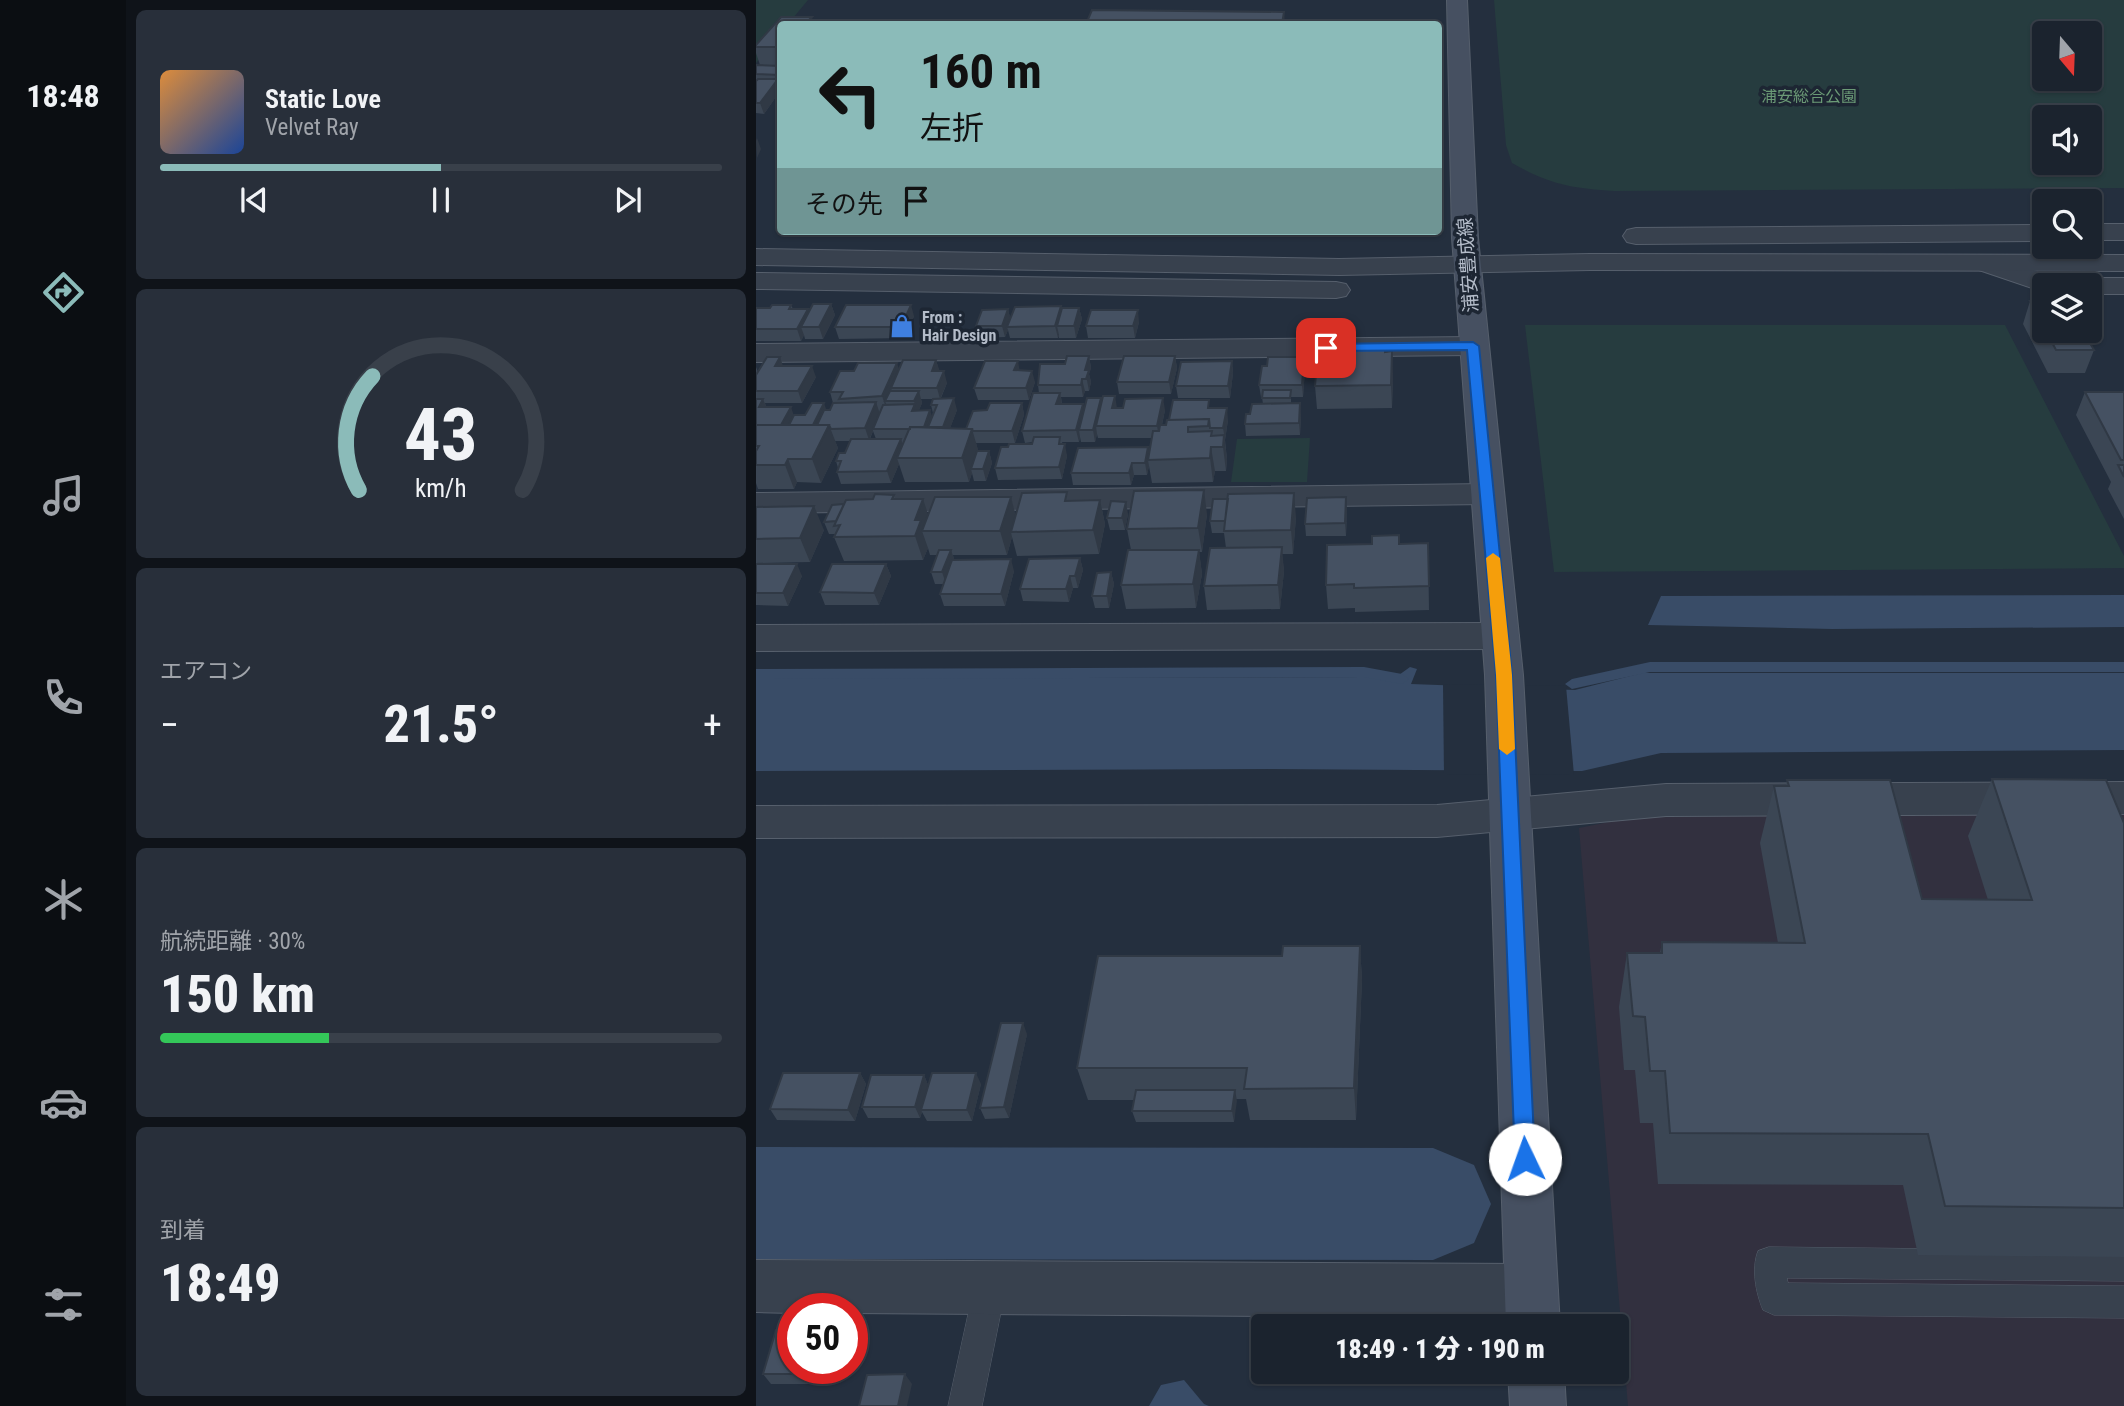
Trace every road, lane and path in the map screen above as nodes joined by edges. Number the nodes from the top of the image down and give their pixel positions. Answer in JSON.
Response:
{"nodes":[{"id":1,"x":1457,"y":0,"type":"edge"},
{"id":2,"x":2102,"y":232,"type":"edge"},
{"id":3,"x":2124,"y":232,"type":"edge"},
{"id":4,"x":2032,"y":233,"type":"edge"},
{"id":5,"x":1611,"y":236,"type":"dead end"},
{"id":6,"x":1466,"y":245,"type":"junction"},
{"id":7,"x":756,"y":257,"type":"edge"},
{"id":8,"x":1986,"y":263,"type":"junction"},
{"id":9,"x":2124,"y":263,"type":"edge"},
{"id":10,"x":1199,"y":276,"type":"junction"},
{"id":11,"x":2032,"y":279,"type":"edge"},
{"id":12,"x":756,"y":281,"type":"edge"},
{"id":13,"x":2102,"y":286,"type":"edge"},
{"id":14,"x":2124,"y":286,"type":"edge"},
{"id":15,"x":1336,"y":290,"type":"dead end"},
{"id":16,"x":1473,"y":346,"type":"junction"},
{"id":17,"x":756,"y":353,"type":"edge"},
{"id":18,"x":1487,"y":494,"type":"junction"},
{"id":19,"x":756,"y":503,"type":"edge"},
{"id":20,"x":1501,"y":636,"type":"junction"},
{"id":21,"x":756,"y":638,"type":"edge"},
{"id":22,"x":1509,"y":797,"type":"junction"},
{"id":23,"x":2124,"y":798,"type":"edge"},
{"id":24,"x":756,"y":822,"type":"edge"},
{"id":25,"x":2124,"y":1266,"type":"edge"},
{"id":26,"x":756,"y":1286,"type":"edge"},
{"id":27,"x":990,"y":1287,"type":"junction"},
{"id":28,"x":2124,"y":1302,"type":"edge"},
{"id":29,"x":1532,"y":1309,"type":"edge"},
{"id":30,"x":1537,"y":1384,"type":"edge"},
{"id":31,"x":965,"y":1406,"type":"edge"},
{"id":32,"x":1538,"y":1406,"type":"edge"}],
"edges":[{"from":1,"to":6,"type":"main road","name":"浦安豊成線"},
{"from":2,"to":3,"type":"street"},
{"from":4,"to":5,"type":"street"},
{"from":6,"to":8,"type":"street"},
{"from":6,"to":10,"type":"street"},
{"from":6,"to":16,"type":"main road","name":"浦安豊成線"},
{"from":7,"to":10,"type":"street"},
{"from":8,"to":9,"type":"street"},
{"from":8,"to":11,"type":"street"},
{"from":10,"to":12,"type":"street"},
{"from":10,"to":15,"type":"street"},
{"from":13,"to":14,"type":"street"},
{"from":16,"to":17,"type":"street"},
{"from":16,"to":18,"type":"main road","name":"浦安豊成線"},
{"from":18,"to":19,"type":"street"},
{"from":18,"to":20,"type":"main road","name":"浦安豊成線"},
{"from":20,"to":21,"type":"street"},
{"from":20,"to":22,"type":"main road","name":"浦安豊成線"},
{"from":22,"to":23,"type":"street"},
{"from":22,"to":24,"type":"street"},
{"from":22,"to":29,"type":"main road","name":"浦安豊成線"},
{"from":25,"to":28,"type":"lane"},
{"from":26,"to":27,"type":"street"},
{"from":27,"to":29,"type":"street"},
{"from":27,"to":31,"type":"lane"},
{"from":30,"to":32,"type":"main road"}]}
